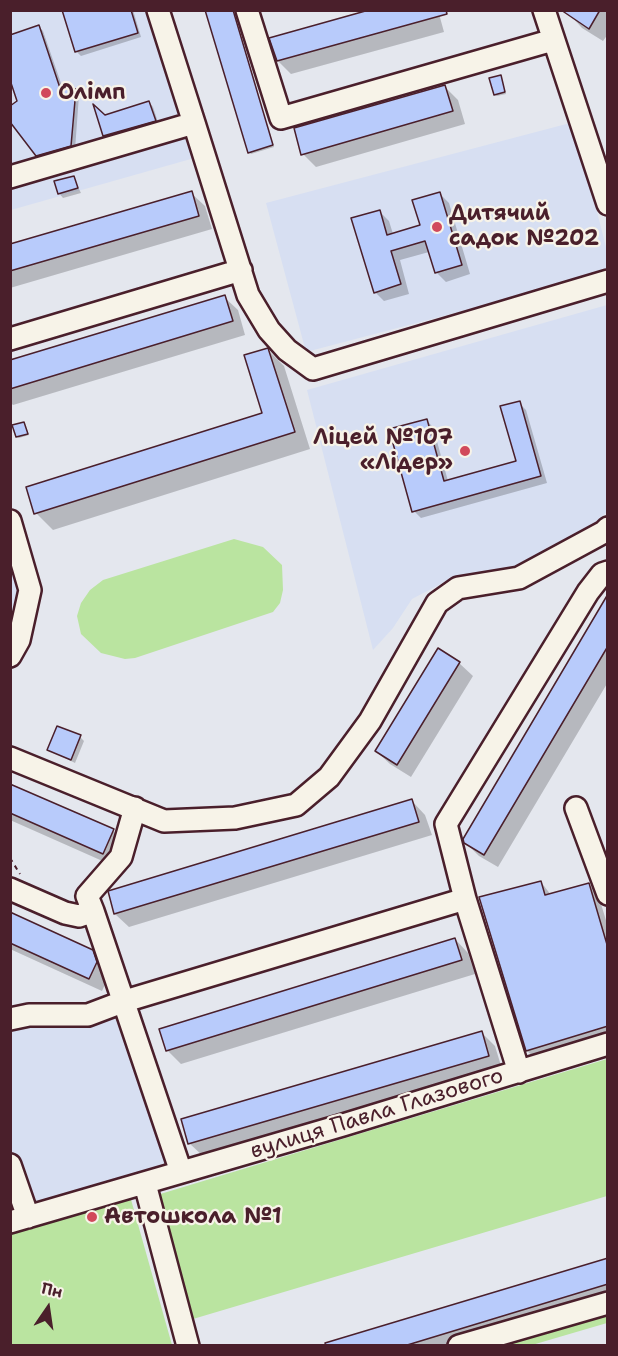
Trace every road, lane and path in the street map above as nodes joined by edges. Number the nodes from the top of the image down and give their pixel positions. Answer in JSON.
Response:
{"nodes":[{"id":1,"x":158,"y":10,"type":"edge"},
{"id":2,"x":247,"y":10,"type":"edge"},
{"id":3,"x":544,"y":10,"type":"edge"},
{"id":4,"x":553,"y":40,"type":"junction"},
{"id":5,"x":194,"y":123,"type":"junction"},
{"id":6,"x":10,"y":177,"type":"edge"},
{"id":7,"x":608,"y":204,"type":"edge"},
{"id":8,"x":241,"y":270,"type":"junction"},
{"id":9,"x":608,"y":281,"type":"edge"},
{"id":10,"x":10,"y":339,"type":"edge"},
{"id":11,"x":10,"y":521,"type":"edge"},
{"id":12,"x":608,"y":528,"type":"edge"},
{"id":13,"x":608,"y":572,"type":"edge"},
{"id":14,"x":10,"y":656,"type":"edge"},
{"id":15,"x":10,"y":758,"type":"edge"},
{"id":16,"x":135,"y":808,"type":"junction"},
{"id":17,"x":576,"y":808,"type":"dead end"},
{"id":18,"x":10,"y":889,"type":"edge"},
{"id":19,"x":608,"y":894,"type":"edge"},
{"id":20,"x":465,"y":899,"type":"junction"},
{"id":21,"x":93,"y":911,"type":"junction"},
{"id":22,"x":125,"y":1001,"type":"junction"},
{"id":23,"x":10,"y":1019,"type":"edge"},
{"id":24,"x":608,"y":1044,"type":"edge"},
{"id":25,"x":519,"y":1072,"type":"junction"},
{"id":26,"x":10,"y":1165,"type":"edge"},
{"id":27,"x":182,"y":1172,"type":"junction"},
{"id":28,"x":145,"y":1184,"type":"junction"},
{"id":29,"x":19,"y":1219,"type":"edge"},
{"id":30,"x":608,"y":1303,"type":"edge"},
{"id":31,"x":188,"y":1346,"type":"edge"},
{"id":32,"x":459,"y":1346,"type":"edge"}],
"edges":[{"from":1,"to":5,"type":"street"},
{"from":2,"to":4,"type":"street"},
{"from":3,"to":4,"type":"street"},
{"from":4,"to":7,"type":"street"},
{"from":5,"to":6,"type":"street"},
{"from":5,"to":8,"type":"street"},
{"from":8,"to":9,"type":"street"},
{"from":8,"to":10,"type":"street"},
{"from":11,"to":14,"type":"street"},
{"from":12,"to":16,"type":"street"},
{"from":13,"to":20,"type":"street"},
{"from":15,"to":16,"type":"street"},
{"from":16,"to":21,"type":"street"},
{"from":17,"to":19,"type":"street"},
{"from":18,"to":21,"type":"street"},
{"from":20,"to":22,"type":"street"},
{"from":20,"to":25,"type":"street"},
{"from":21,"to":22,"type":"street"},
{"from":22,"to":23,"type":"street"},
{"from":22,"to":27,"type":"street"},
{"from":24,"to":25,"type":"street","name":"вулиця Павла Глазового"},
{"from":25,"to":27,"type":"street","name":"вулиця Павла Глазового"},
{"from":26,"to":29,"type":"street"},
{"from":27,"to":28,"type":"street","name":"вулиця Павла Глазового"},
{"from":28,"to":29,"type":"street","name":"вулиця Павла Глазового"},
{"from":28,"to":31,"type":"street"},
{"from":30,"to":32,"type":"street"}]}
